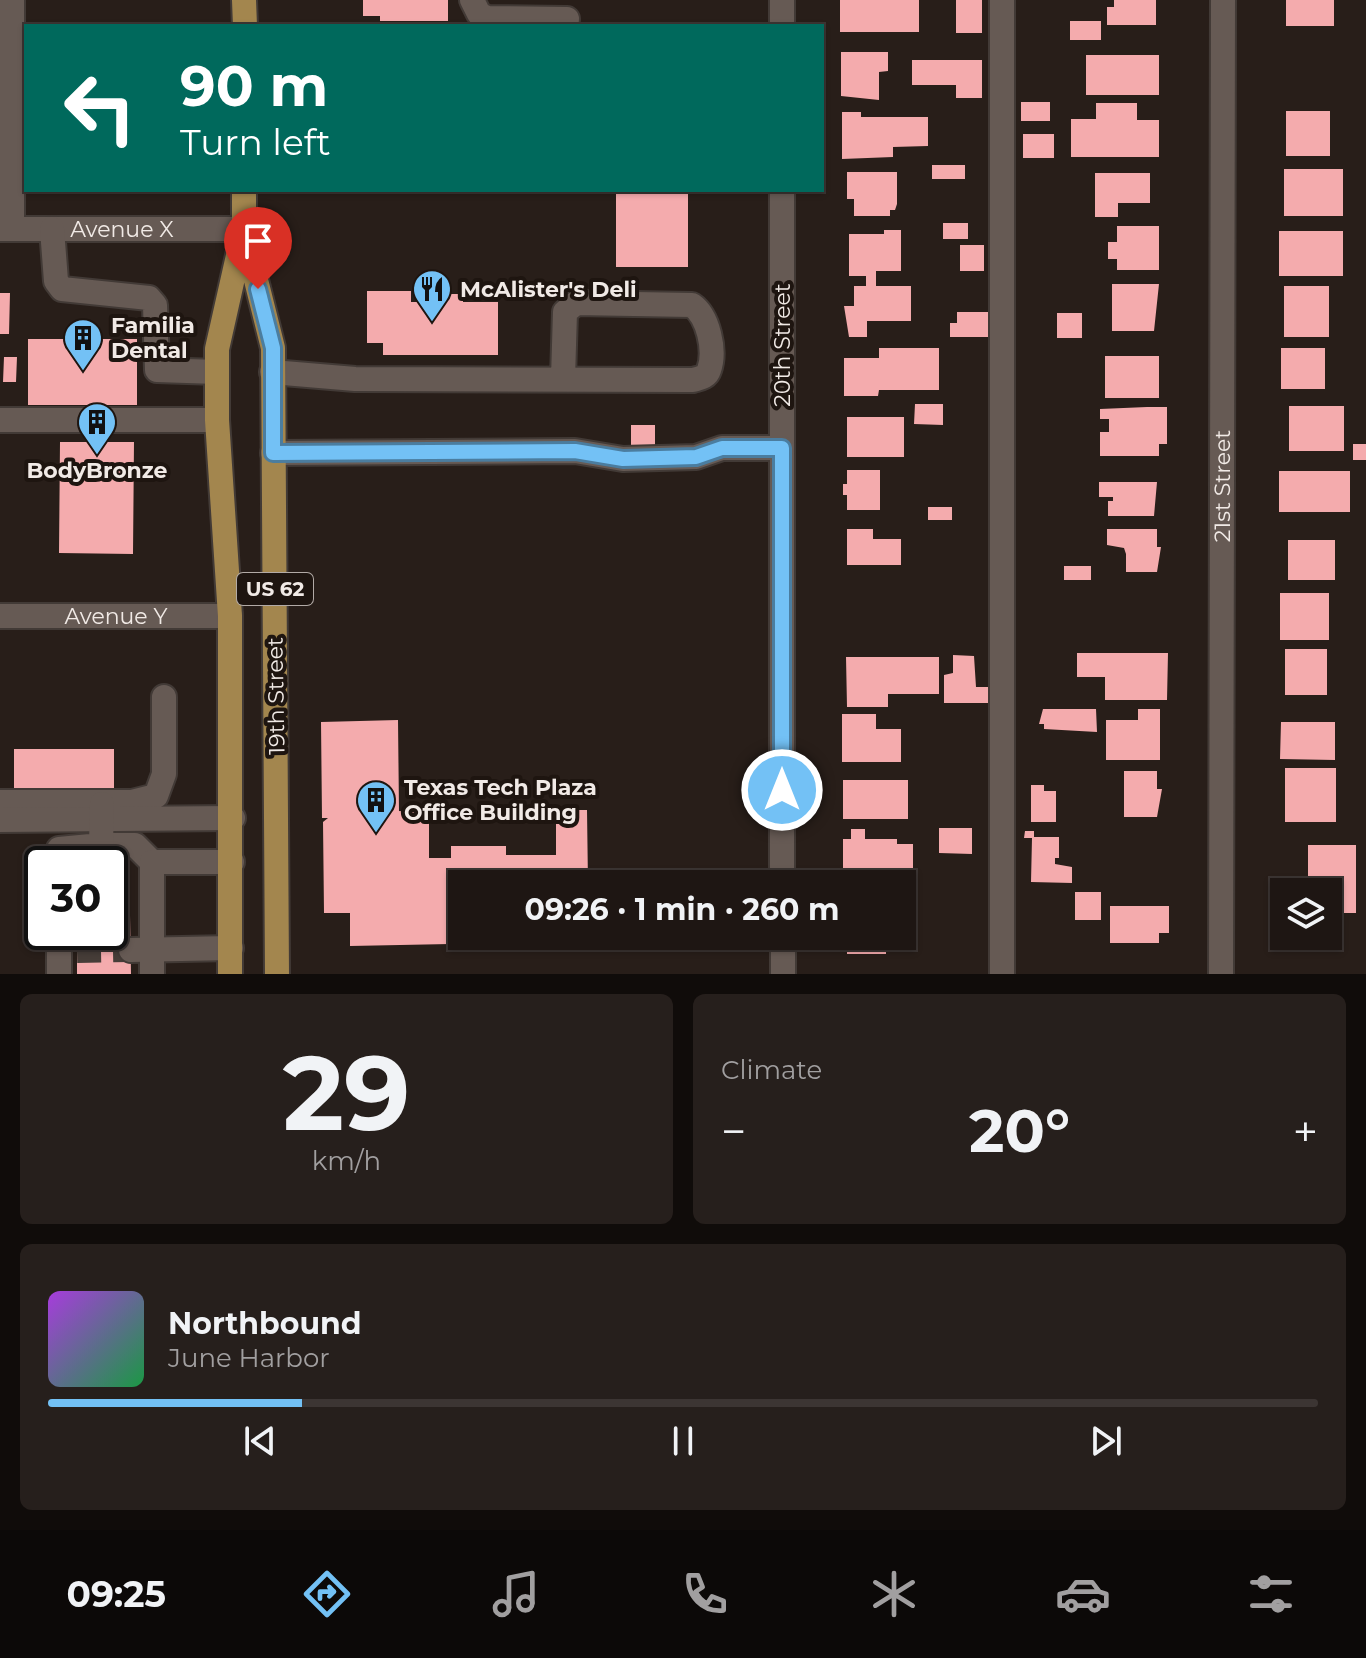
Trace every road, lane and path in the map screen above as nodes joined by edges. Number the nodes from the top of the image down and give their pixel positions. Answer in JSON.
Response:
{"nodes":[{"id":1,"x":12,"y":0,"type":"edge"},
{"id":2,"x":244,"y":0,"type":"edge"},
{"id":3,"x":472,"y":0,"type":"edge"},
{"id":4,"x":782,"y":0,"type":"edge"},
{"id":5,"x":1002,"y":0,"type":"edge"},
{"id":6,"x":1223,"y":0,"type":"edge"},
{"id":7,"x":567,"y":19,"type":"dead end"},
{"id":8,"x":245,"y":24,"type":"edge"},
{"id":9,"x":782,"y":24,"type":"edge"},
{"id":10,"x":244,"y":192,"type":"edge"},
{"id":11,"x":782,"y":192,"type":"edge"},
{"id":12,"x":6,"y":229,"type":"edge"},
{"id":13,"x":52,"y":229,"type":"junction"},
{"id":14,"x":244,"y":229,"type":"junction"},
{"id":15,"x":217,"y":372,"type":"junction"},
{"id":16,"x":272,"y":372,"type":"junction"},
{"id":17,"x":563,"y":378,"type":"junction"},
{"id":18,"x":0,"y":420,"type":"edge"},
{"id":19,"x":217,"y":420,"type":"junction"},
{"id":20,"x":782,"y":448,"type":"junction"},
{"id":21,"x":273,"y":453,"type":"junction"},
{"id":22,"x":0,"y":616,"type":"edge"},
{"id":23,"x":230,"y":616,"type":"junction"},
{"id":24,"x":164,"y":697,"type":"dead end"},
{"id":25,"x":0,"y":802,"type":"edge"},
{"id":26,"x":102,"y":811,"type":"junction"},
{"id":27,"x":233,"y":818,"type":"junction"},
{"id":28,"x":0,"y":820,"type":"edge"},
{"id":29,"x":101,"y":845,"type":"junction"},
{"id":30,"x":90,"y":846,"type":"edge"},
{"id":31,"x":232,"y":862,"type":"junction"},
{"id":32,"x":782,"y":870,"type":"edge"},
{"id":33,"x":144,"y":876,"type":"junction"},
{"id":34,"x":231,"y":948,"type":"junction"},
{"id":35,"x":141,"y":950,"type":"junction"},
{"id":36,"x":783,"y":950,"type":"edge"},
{"id":37,"x":152,"y":974,"type":"edge"},
{"id":38,"x":230,"y":974,"type":"edge"},
{"id":39,"x":277,"y":974,"type":"edge"},
{"id":40,"x":783,"y":974,"type":"edge"},
{"id":41,"x":1002,"y":974,"type":"edge"},
{"id":42,"x":1221,"y":974,"type":"edge"}],
"edges":[{"from":1,"to":12,"type":"street"},
{"from":2,"to":8,"type":"main road"},
{"from":3,"to":7,"type":"street"},
{"from":4,"to":9,"type":"street"},
{"from":5,"to":41,"type":"street"},
{"from":6,"to":42,"type":"street","name":"21st Street"},
{"from":10,"to":14,"type":"main road","name":"19th Street","number":"US 62"},
{"from":11,"to":20,"type":"street","name":"20th Street"},
{"from":12,"to":13,"type":"street","name":"Avenue X"},
{"from":13,"to":14,"type":"street","name":"Avenue X"},
{"from":13,"to":15,"type":"street"},
{"from":14,"to":15,"type":"main road","name":"19th Street","number":"US 62"},
{"from":14,"to":16,"type":"main road","name":"19th Street","number":"US 62"},
{"from":15,"to":19,"type":"main road","name":"19th Street","number":"US 62"},
{"from":16,"to":17,"type":"street"},
{"from":16,"to":21,"type":"main road","name":"19th Street","number":"US 62"},
{"from":17,"to":17,"type":"street"},
{"from":18,"to":19,"type":"street"},
{"from":19,"to":23,"type":"main road","name":"19th Street","number":"US 62"},
{"from":20,"to":21,"type":"street"},
{"from":20,"to":32,"type":"street","name":"20th Street"},
{"from":21,"to":39,"type":"main road","name":"19th Street","number":"US 62"},
{"from":22,"to":23,"type":"street","name":"Avenue Y"},
{"from":23,"to":27,"type":"main road","name":"19th Street","number":"US 62"},
{"from":24,"to":26,"type":"street"},
{"from":25,"to":26,"type":"street"},
{"from":26,"to":27,"type":"street"},
{"from":26,"to":28,"type":"street"},
{"from":26,"to":29,"type":"street"},
{"from":27,"to":31,"type":"main road","name":"19th Street","number":"US 62"},
{"from":29,"to":30,"type":"street"},
{"from":29,"to":33,"type":"street"},
{"from":31,"to":33,"type":"street"},
{"from":31,"to":34,"type":"main road","name":"19th Street","number":"US 62"},
{"from":33,"to":35,"type":"street"},
{"from":34,"to":35,"type":"street"},
{"from":34,"to":38,"type":"main road","name":"19th Street","number":"US 62"},
{"from":35,"to":37,"type":"street"},
{"from":36,"to":40,"type":"street"}]}
